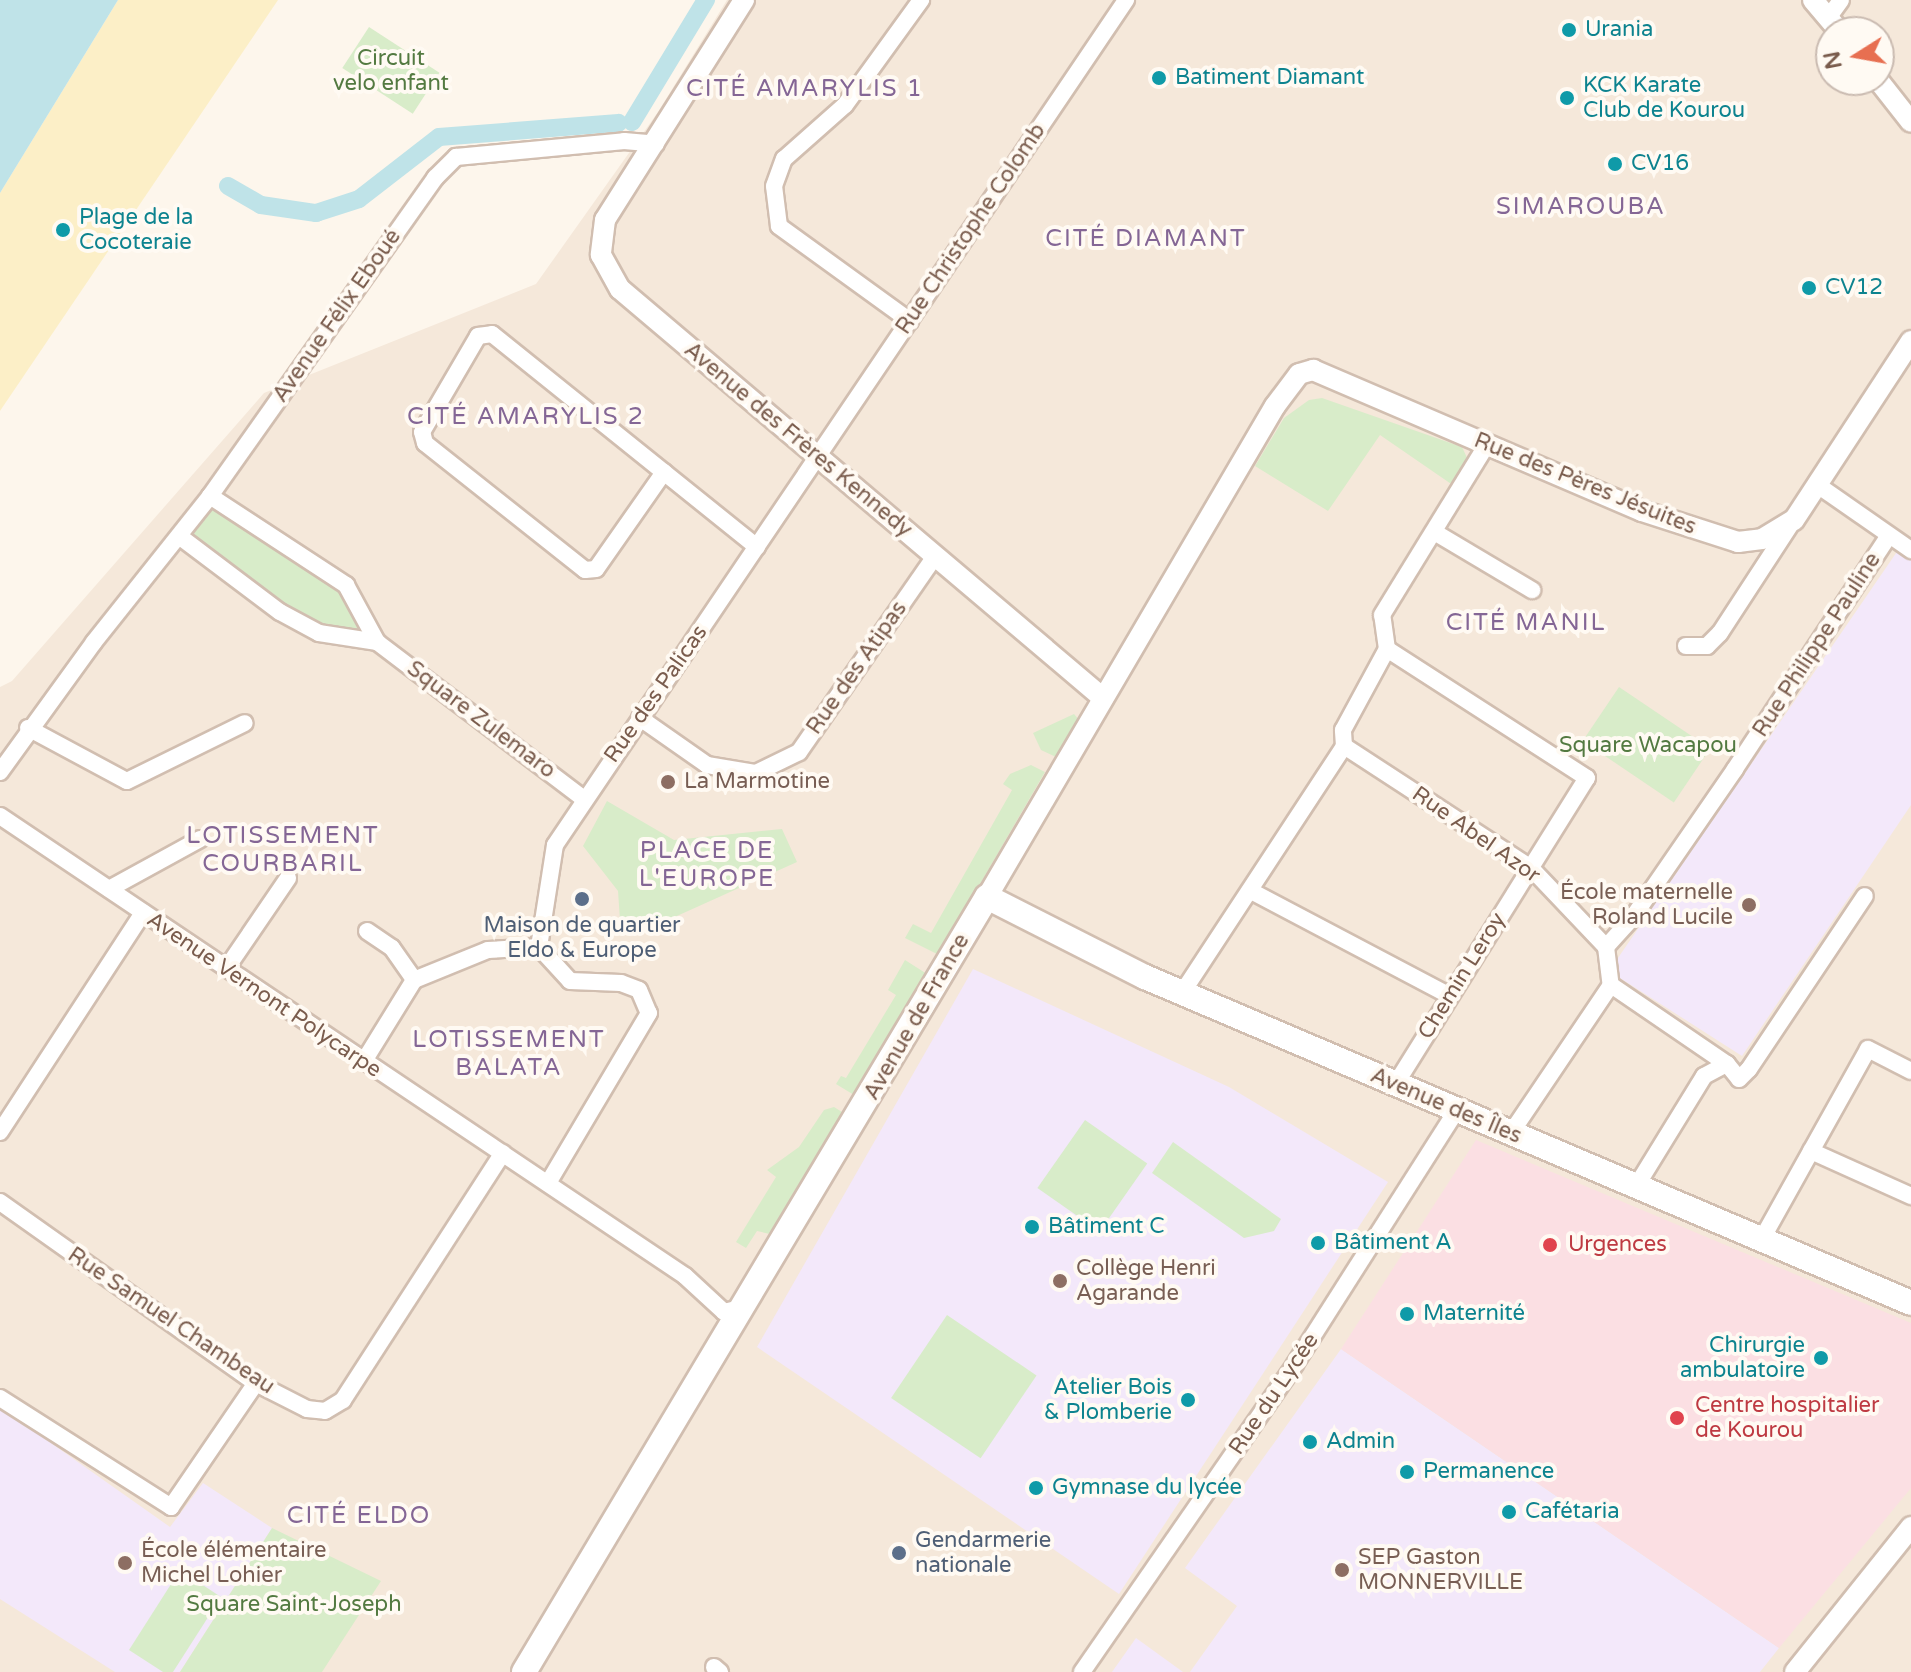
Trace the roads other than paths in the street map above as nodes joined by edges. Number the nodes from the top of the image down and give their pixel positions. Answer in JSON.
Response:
{"nodes":[{"id":1,"x":744,"y":0,"type":"edge"},
{"id":2,"x":921,"y":0,"type":"edge"},
{"id":3,"x":1126,"y":0,"type":"edge"},
{"id":4,"x":1813,"y":0,"type":"edge"},
{"id":5,"x":1826,"y":16,"type":"edge"},
{"id":6,"x":1891,"y":96,"type":"edge"},
{"id":7,"x":1911,"y":122,"type":"edge"},
{"id":8,"x":656,"y":144,"type":"junction"},
{"id":9,"x":910,"y":321,"type":"junction"},
{"id":10,"x":1911,"y":341,"type":"edge"},
{"id":11,"x":1313,"y":370,"type":"joint"},
{"id":12,"x":1487,"y":444,"type":"junction"},
{"id":13,"x":816,"y":458,"type":"junction"},
{"id":14,"x":664,"y":472,"type":"junction"},
{"id":15,"x":1816,"y":484,"type":"junction"},
{"id":16,"x":210,"y":496,"type":"junction"},
{"id":17,"x":1794,"y":520,"type":"junction"},
{"id":18,"x":1436,"y":533,"type":"junction"},
{"id":19,"x":179,"y":536,"type":"junction"},
{"id":20,"x":1888,"y":537,"type":"junction"},
{"id":21,"x":757,"y":547,"type":"junction"},
{"id":22,"x":1911,"y":550,"type":"edge"},
{"id":23,"x":935,"y":556,"type":"junction"},
{"id":24,"x":1532,"y":590,"type":"dead end"},
{"id":25,"x":377,"y":642,"type":"junction"},
{"id":26,"x":1686,"y":646,"type":"dead end"},
{"id":27,"x":1387,"y":649,"type":"junction"},
{"id":28,"x":1103,"y":698,"type":"junction"},
{"id":29,"x":640,"y":718,"type":"junction"},
{"id":30,"x":245,"y":723,"type":"dead end"},
{"id":31,"x":28,"y":728,"type":"junction"},
{"id":32,"x":1344,"y":746,"type":"junction"},
{"id":33,"x":0,"y":772,"type":"edge"},
{"id":34,"x":584,"y":799,"type":"junction"},
{"id":35,"x":0,"y":816,"type":"edge"},
{"id":36,"x":200,"y":839,"type":"dead end"},
{"id":37,"x":1531,"y":868,"type":"junction"},
{"id":38,"x":288,"y":878,"type":"dead end"},
{"id":39,"x":109,"y":889,"type":"junction"},
{"id":40,"x":1251,"y":891,"type":"junction"},
{"id":41,"x":1865,"y":896,"type":"dead end"},
{"id":42,"x":987,"y":897,"type":"junction"},
{"id":43,"x":143,"y":913,"type":"junction"},
{"id":44,"x":367,"y":931,"type":"dead end"},
{"id":45,"x":539,"y":947,"type":"junction"},
{"id":46,"x":1606,"y":947,"type":"junction"},
{"id":47,"x":226,"y":969,"type":"junction"},
{"id":48,"x":414,"y":980,"type":"junction"},
{"id":49,"x":1611,"y":985,"type":"junction"},
{"id":50,"x":1182,"y":993,"type":"junction"},
{"id":51,"x":1448,"y":995,"type":"junction"},
{"id":52,"x":364,"y":1061,"type":"junction"},
{"id":53,"x":1727,"y":1064,"type":"junction"},
{"id":54,"x":1911,"y":1071,"type":"edge"},
{"id":55,"x":1395,"y":1085,"type":"junction"},
{"id":56,"x":1456,"y":1111,"type":"junction"},
{"id":57,"x":0,"y":1132,"type":"edge"},
{"id":58,"x":1511,"y":1133,"type":"junction"},
{"id":59,"x":1811,"y":1151,"type":"junction"},
{"id":60,"x":503,"y":1153,"type":"junction"},
{"id":61,"x":548,"y":1183,"type":"junction"},
{"id":62,"x":1637,"y":1185,"type":"junction"},
{"id":63,"x":1911,"y":1196,"type":"edge"},
{"id":64,"x":0,"y":1202,"type":"edge"},
{"id":65,"x":1763,"y":1237,"type":"junction"},
{"id":66,"x":1911,"y":1303,"type":"edge"},
{"id":67,"x":733,"y":1316,"type":"junction"},
{"id":68,"x":256,"y":1383,"type":"junction"},
{"id":69,"x":0,"y":1398,"type":"edge"},
{"id":70,"x":1911,"y":1527,"type":"edge"},
{"id":71,"x":524,"y":1672,"type":"edge"},
{"id":72,"x":1082,"y":1672,"type":"edge"},
{"id":73,"x":1795,"y":1672,"type":"edge"}],
"edges":[{"from":1,"to":8,"type":"street"},
{"from":2,"to":9,"type":"street"},
{"from":3,"to":9,"type":"street","name":"Rue Christophe Colomb"},
{"from":4,"to":5,"type":"street"},
{"from":6,"to":7,"type":"street"},
{"from":8,"to":13,"type":"street","name":"Avenue des Frères Kennedy"},
{"from":8,"to":16,"type":"street","name":"Avenue Félix Eboué"},
{"from":9,"to":13,"type":"street","name":"Rue Christophe Colomb"},
{"from":10,"to":15,"type":"street","name":"Rue des Pères Jésuites"},
{"from":11,"to":12,"type":"street","name":"Rue des Pères Jésuites"},
{"from":11,"to":28,"type":"street","name":"Avenue de France"},
{"from":12,"to":17,"type":"street","name":"Rue des Pères Jésuites"},
{"from":12,"to":18,"type":"street"},
{"from":13,"to":21,"type":"street","name":"Rue des Palicas"},
{"from":13,"to":23,"type":"street","name":"Avenue des Frères Kennedy"},
{"from":14,"to":14,"type":"street"},
{"from":14,"to":21,"type":"street"},
{"from":15,"to":17,"type":"street","name":"Rue des Pères Jésuites"},
{"from":15,"to":20,"type":"street"},
{"from":16,"to":19,"type":"street","name":"Avenue Félix Eboué"},
{"from":16,"to":25,"type":"street","name":"Square Zulemaro"},
{"from":17,"to":26,"type":"street"},
{"from":18,"to":24,"type":"street"},
{"from":18,"to":27,"type":"street"},
{"from":19,"to":25,"type":"street","name":"Square Zulemaro"},
{"from":19,"to":31,"type":"street","name":"Avenue Félix Eboué"},
{"from":20,"to":22,"type":"street"},
{"from":20,"to":46,"type":"street","name":"Rue Philippe Pauline"},
{"from":21,"to":29,"type":"street","name":"Rue des Palicas"},
{"from":23,"to":28,"type":"street","name":"Avenue des Frères Kennedy"},
{"from":23,"to":29,"type":"street","name":"Rue des Atipas"},
{"from":25,"to":34,"type":"street","name":"Square Zulemaro"},
{"from":27,"to":32,"type":"street"},
{"from":27,"to":37,"type":"street","name":"Chemin Leroy"},
{"from":28,"to":42,"type":"street","name":"Avenue de France"},
{"from":29,"to":34,"type":"street","name":"Rue des Palicas"},
{"from":30,"to":31,"type":"street"},
{"from":31,"to":33,"type":"street","name":"Avenue Félix Eboué"},
{"from":32,"to":37,"type":"street","name":"Rue Abel Azor"},
{"from":32,"to":40,"type":"street"},
{"from":34,"to":45,"type":"street","name":"Rue des Palicas"},
{"from":35,"to":39,"type":"street","name":"Avenue Vernont Polycarpe"},
{"from":36,"to":39,"type":"street"},
{"from":37,"to":46,"type":"street","name":"Rue Abel Azor"},
{"from":37,"to":51,"type":"street","name":"Chemin Leroy"},
{"from":38,"to":47,"type":"street"},
{"from":39,"to":43,"type":"street","name":"Avenue Vernont Polycarpe"},
{"from":40,"to":50,"type":"street"},
{"from":40,"to":51,"type":"street"},
{"from":41,"to":53,"type":"street"},
{"from":42,"to":50,"type":"main road","name":"Avenue des Îles"},
{"from":42,"to":67,"type":"main road","name":"Avenue de France"},
{"from":43,"to":47,"type":"street","name":"Avenue Vernont Polycarpe"},
{"from":43,"to":57,"type":"street"},
{"from":44,"to":48,"type":"street"},
{"from":45,"to":48,"type":"street"},
{"from":45,"to":61,"type":"street"},
{"from":46,"to":49,"type":"street"},
{"from":47,"to":52,"type":"street","name":"Avenue Vernont Polycarpe"},
{"from":48,"to":52,"type":"street"},
{"from":49,"to":53,"type":"street"},
{"from":49,"to":58,"type":"street"},
{"from":50,"to":55,"type":"main road","name":"Avenue des Îles"},
{"from":51,"to":55,"type":"street","name":"Chemin Leroy"},
{"from":52,"to":60,"type":"street","name":"Avenue Vernont Polycarpe"},
{"from":53,"to":62,"type":"street"},
{"from":54,"to":59,"type":"street"},
{"from":55,"to":56,"type":"main road","name":"Avenue des Îles"},
{"from":56,"to":58,"type":"main road","name":"Avenue des Îles"},
{"from":56,"to":72,"type":"street","name":"Rue du Lycée"},
{"from":58,"to":62,"type":"main road","name":"Avenue des Îles"},
{"from":59,"to":63,"type":"street"},
{"from":59,"to":65,"type":"street"},
{"from":60,"to":61,"type":"street","name":"Avenue Vernont Polycarpe"},
{"from":60,"to":68,"type":"street","name":"Rue Samuel Chambeau"},
{"from":61,"to":67,"type":"street","name":"Avenue Vernont Polycarpe"},
{"from":62,"to":65,"type":"main road","name":"Avenue des Îles"},
{"from":64,"to":68,"type":"street","name":"Rue Samuel Chambeau"},
{"from":65,"to":66,"type":"main road","name":"Avenue des Îles"},
{"from":67,"to":71,"type":"main road","name":"Avenue de France"},
{"from":68,"to":69,"type":"street"},
{"from":70,"to":73,"type":"street"}]}
